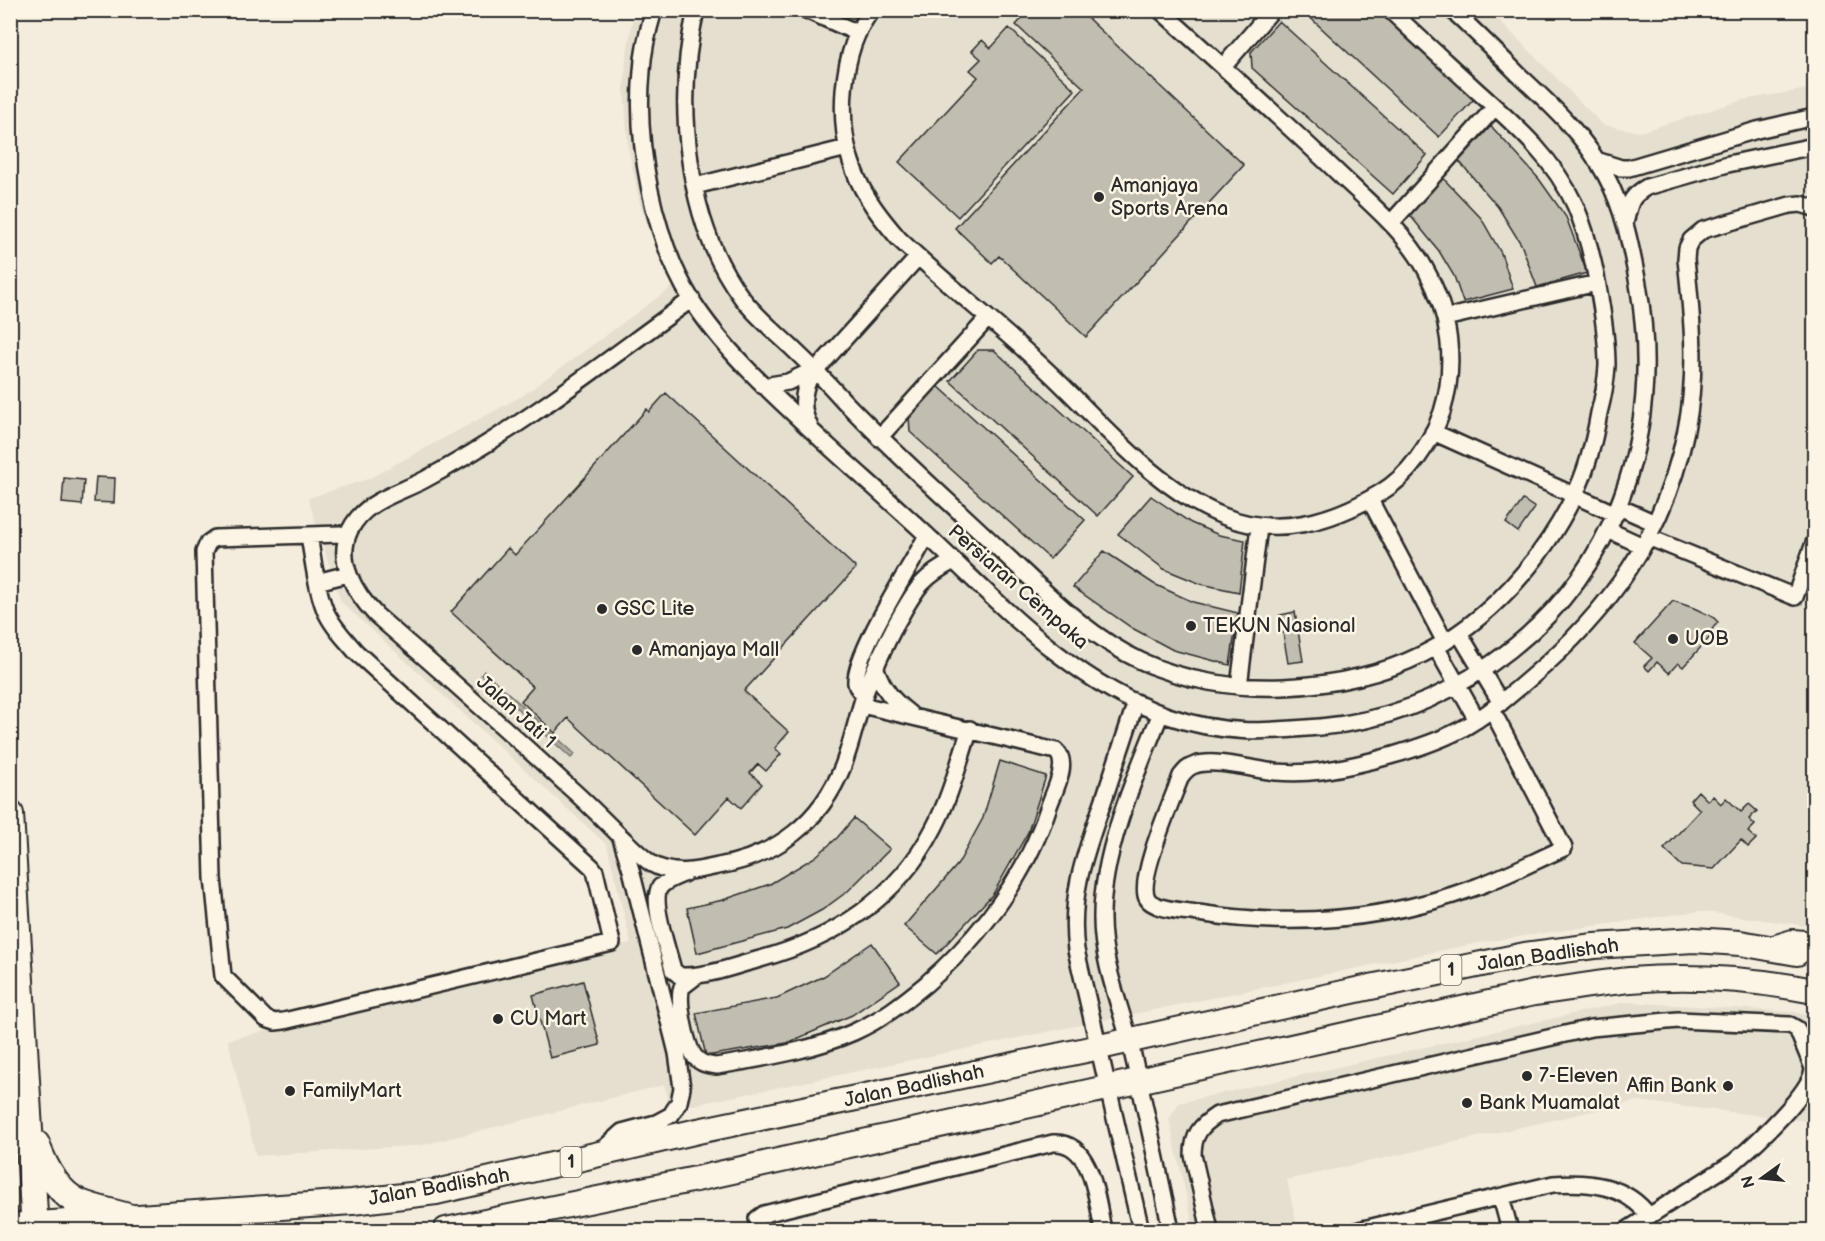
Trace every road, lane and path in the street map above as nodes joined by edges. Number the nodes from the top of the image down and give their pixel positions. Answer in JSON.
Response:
{"nodes":[{"id":1,"x":654,"y":10,"type":"edge"},
{"id":2,"x":696,"y":10,"type":"edge"},
{"id":3,"x":806,"y":10,"type":"edge"},
{"id":4,"x":872,"y":10,"type":"edge"},
{"id":5,"x":1160,"y":10,"type":"edge"},
{"id":6,"x":1272,"y":10,"type":"edge"},
{"id":7,"x":1390,"y":10,"type":"edge"},
{"id":8,"x":1452,"y":10,"type":"edge"},
{"id":9,"x":858,"y":33,"type":"junction"},
{"id":10,"x":1223,"y":67,"type":"junction"},
{"id":11,"x":1495,"y":107,"type":"junction"},
{"id":12,"x":1815,"y":117,"type":"edge"},
{"id":13,"x":1815,"y":146,"type":"edge"},
{"id":14,"x":847,"y":148,"type":"junction"},
{"id":15,"x":1596,"y":160,"type":"junction"},
{"id":16,"x":695,"y":186,"type":"junction"},
{"id":17,"x":1815,"y":208,"type":"edge"},
{"id":18,"x":1391,"y":223,"type":"junction"},
{"id":19,"x":1625,"y":223,"type":"junction"},
{"id":20,"x":918,"y":257,"type":"junction"},
{"id":21,"x":1598,"y":283,"type":"junction"},
{"id":22,"x":692,"y":299,"type":"junction"},
{"id":23,"x":988,"y":318,"type":"junction"},
{"id":24,"x":1445,"y":318,"type":"junction"},
{"id":25,"x":815,"y":369,"type":"junction"},
{"id":26,"x":763,"y":386,"type":"junction"},
{"id":27,"x":813,"y":432,"type":"junction"},
{"id":28,"x":1433,"y":432,"type":"junction"},
{"id":29,"x":879,"y":438,"type":"junction"},
{"id":30,"x":1576,"y":494,"type":"junction"},
{"id":31,"x":1370,"y":500,"type":"junction"},
{"id":32,"x":1618,"y":510,"type":"junction"},
{"id":33,"x":1654,"y":523,"type":"junction"},
{"id":34,"x":1259,"y":527,"type":"junction"},
{"id":35,"x":1608,"y":530,"type":"junction"},
{"id":36,"x":309,"y":535,"type":"junction"},
{"id":37,"x":927,"y":535,"type":"junction"},
{"id":38,"x":347,"y":537,"type":"junction"},
{"id":39,"x":1645,"y":542,"type":"junction"},
{"id":40,"x":1815,"y":543,"type":"edge"},
{"id":41,"x":954,"y":561,"type":"junction"},
{"id":42,"x":348,"y":574,"type":"junction"},
{"id":43,"x":317,"y":582,"type":"junction"},
{"id":44,"x":1459,"y":633,"type":"junction"},
{"id":45,"x":1441,"y":644,"type":"junction"},
{"id":46,"x":876,"y":669,"type":"junction"},
{"id":47,"x":1481,"y":670,"type":"junction"},
{"id":48,"x":1239,"y":686,"type":"junction"},
{"id":49,"x":1458,"y":686,"type":"junction"},
{"id":50,"x":863,"y":699,"type":"junction"},
{"id":51,"x":1136,"y":702,"type":"junction"},
{"id":52,"x":1496,"y":707,"type":"junction"},
{"id":53,"x":1161,"y":713,"type":"junction"},
{"id":54,"x":912,"y":716,"type":"junction"},
{"id":55,"x":1477,"y":720,"type":"junction"},
{"id":56,"x":970,"y":729,"type":"junction"},
{"id":57,"x":10,"y":814,"type":"edge"},
{"id":58,"x":620,"y":835,"type":"junction"},
{"id":59,"x":688,"y":872,"type":"junction"},
{"id":60,"x":1815,"y":945,"type":"edge"},
{"id":61,"x":1777,"y":948,"type":"junction"},
{"id":62,"x":1815,"y":957,"type":"edge"},
{"id":63,"x":695,"y":977,"type":"junction"},
{"id":64,"x":1815,"y":991,"type":"edge"},
{"id":65,"x":1129,"y":1040,"type":"junction"},
{"id":66,"x":1100,"y":1047,"type":"junction"},
{"id":67,"x":684,"y":1050,"type":"junction"},
{"id":68,"x":1139,"y":1080,"type":"junction"},
{"id":69,"x":1109,"y":1087,"type":"junction"},
{"id":70,"x":29,"y":1124,"type":"junction"},
{"id":71,"x":595,"y":1156,"type":"junction"},
{"id":72,"x":1501,"y":1197,"type":"junction"},
{"id":73,"x":1649,"y":1216,"type":"junction"},
{"id":74,"x":134,"y":1219,"type":"junction"},
{"id":75,"x":757,"y":1219,"type":"dead end"},
{"id":76,"x":27,"y":1227,"type":"edge"},
{"id":77,"x":446,"y":1230,"type":"edge"},
{"id":78,"x":1103,"y":1230,"type":"edge"},
{"id":79,"x":1141,"y":1230,"type":"edge"},
{"id":80,"x":1171,"y":1230,"type":"edge"},
{"id":81,"x":1210,"y":1230,"type":"edge"},
{"id":82,"x":1361,"y":1230,"type":"edge"},
{"id":83,"x":1510,"y":1230,"type":"edge"},
{"id":84,"x":1627,"y":1230,"type":"edge"}],
"edges":[{"from":1,"to":22,"type":"street","name":"Persiaran Cempaka"},
{"from":2,"to":16,"type":"street"},
{"from":3,"to":9,"type":"street"},
{"from":4,"to":9,"type":"street"},
{"from":5,"to":10,"type":"street"},
{"from":6,"to":10,"type":"street"},
{"from":7,"to":11,"type":"street"},
{"from":8,"to":15,"type":"street","name":"Persiaran Cempaka"},
{"from":9,"to":14,"type":"street"},
{"from":10,"to":18,"type":"street"},
{"from":11,"to":18,"type":"street"},
{"from":11,"to":21,"type":"street"},
{"from":12,"to":15,"type":"street"},
{"from":13,"to":19,"type":"street"},
{"from":14,"to":16,"type":"street"},
{"from":14,"to":20,"type":"street"},
{"from":15,"to":19,"type":"street","name":"Persiaran Cempaka"},
{"from":16,"to":25,"type":"street"},
{"from":17,"to":33,"type":"street"},
{"from":18,"to":24,"type":"street"},
{"from":19,"to":32,"type":"street","name":"Persiaran Cempaka"},
{"from":20,"to":23,"type":"street"},
{"from":20,"to":25,"type":"street"},
{"from":21,"to":24,"type":"street"},
{"from":21,"to":30,"type":"street"},
{"from":22,"to":26,"type":"street","name":"Persiaran Cempaka"},
{"from":22,"to":38,"type":"street"},
{"from":23,"to":29,"type":"street"},
{"from":23,"to":34,"type":"street"},
{"from":24,"to":28,"type":"street"},
{"from":25,"to":26,"type":"street"},
{"from":25,"to":27,"type":"street"},
{"from":25,"to":29,"type":"street"},
{"from":26,"to":27,"type":"street","name":"Persiaran Cempaka"},
{"from":27,"to":37,"type":"street","name":"Persiaran Cempaka"},
{"from":28,"to":30,"type":"street"},
{"from":28,"to":31,"type":"street"},
{"from":29,"to":48,"type":"street"},
{"from":30,"to":32,"type":"street"},
{"from":30,"to":44,"type":"street"},
{"from":31,"to":34,"type":"street"},
{"from":31,"to":45,"type":"street"},
{"from":32,"to":33,"type":"street"},
{"from":32,"to":35,"type":"street","name":"Persiaran Cempaka"},
{"from":33,"to":39,"type":"street"},
{"from":34,"to":48,"type":"street"},
{"from":35,"to":39,"type":"street"},
{"from":35,"to":47,"type":"street","name":"Persiaran Cempaka"},
{"from":36,"to":38,"type":"street"},
{"from":36,"to":43,"type":"street"},
{"from":36,"to":43,"type":"street"},
{"from":37,"to":41,"type":"street","name":"Persiaran Cempaka"},
{"from":37,"to":50,"type":"street"},
{"from":38,"to":42,"type":"street","name":"Jalan Jati 1"},
{"from":39,"to":40,"type":"street"},
{"from":39,"to":52,"type":"street"},
{"from":41,"to":46,"type":"street","name":"Jalan Jati 1"},
{"from":41,"to":51,"type":"street","name":"Persiaran Cempaka"},
{"from":42,"to":43,"type":"street"},
{"from":42,"to":58,"type":"street","name":"Jalan Jati 1"},
{"from":44,"to":45,"type":"street"},
{"from":44,"to":47,"type":"street"},
{"from":45,"to":48,"type":"street"},
{"from":45,"to":49,"type":"street"},
{"from":46,"to":50,"type":"street","name":"Jalan Jati 1"},
{"from":46,"to":54,"type":"street"},
{"from":47,"to":49,"type":"street","name":"Persiaran Cempaka"},
{"from":47,"to":52,"type":"street"},
{"from":49,"to":53,"type":"street","name":"Persiaran Cempaka"},
{"from":49,"to":55,"type":"street"},
{"from":50,"to":54,"type":"street"},
{"from":50,"to":59,"type":"street","name":"Jalan Jati 1"},
{"from":51,"to":53,"type":"street","name":"Persiaran Cempaka"},
{"from":51,"to":66,"type":"street"},
{"from":52,"to":55,"type":"street"},
{"from":52,"to":55,"type":"street"},
{"from":53,"to":65,"type":"street"},
{"from":54,"to":56,"type":"street"},
{"from":56,"to":63,"type":"street"},
{"from":56,"to":67,"type":"street"},
{"from":57,"to":70,"type":"highway"},
{"from":58,"to":59,"type":"street","name":"Jalan Jati 1"},
{"from":58,"to":67,"type":"street"},
{"from":59,"to":63,"type":"street"},
{"from":60,"to":61,"type":"highway"},
{"from":61,"to":62,"type":"main road","name":"Jalan Badlishah","number":"1"},
{"from":61,"to":65,"type":"main road","name":"Jalan Badlishah","number":"1"},
{"from":63,"to":67,"type":"street"},
{"from":64,"to":68,"type":"main road","name":"Jalan Badlishah","number":"1"},
{"from":65,"to":66,"type":"main road","name":"Jalan Badlishah","number":"1"},
{"from":65,"to":68,"type":"street"},
{"from":66,"to":69,"type":"street"},
{"from":66,"to":71,"type":"main road","name":"Jalan Badlishah","number":"1"},
{"from":67,"to":71,"type":"street"},
{"from":68,"to":69,"type":"main road","name":"Jalan Badlishah","number":"1"},
{"from":68,"to":80,"type":"street"},
{"from":69,"to":77,"type":"main road","name":"Jalan Badlishah","number":"1"},
{"from":69,"to":79,"type":"street"},
{"from":70,"to":74,"type":"highway"},
{"from":70,"to":76,"type":"highway"},
{"from":71,"to":74,"type":"main road","name":"Jalan Badlishah","number":"1"},
{"from":72,"to":73,"type":"street"},
{"from":72,"to":82,"type":"street"},
{"from":72,"to":83,"type":"street"},
{"from":73,"to":81,"type":"street"},
{"from":73,"to":84,"type":"street"},
{"from":74,"to":76,"type":"main road","name":"Jalan Badlishah","number":"1"},
{"from":75,"to":78,"type":"street"}]}
